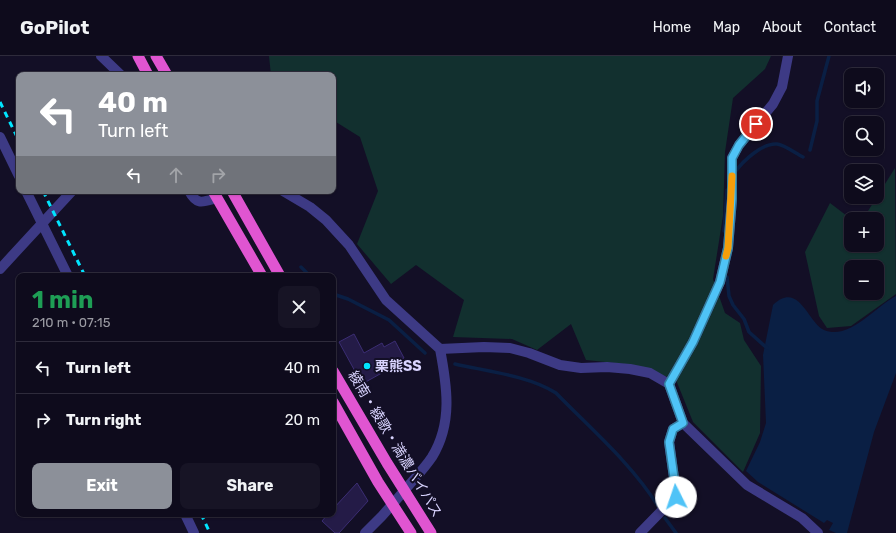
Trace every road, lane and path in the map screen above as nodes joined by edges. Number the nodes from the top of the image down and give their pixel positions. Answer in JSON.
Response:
{"nodes":[{"id":1,"x":101,"y":56,"type":"edge"},
{"id":2,"x":138,"y":56,"type":"edge"},
{"id":3,"x":156,"y":56,"type":"edge"},
{"id":4,"x":788,"y":56,"type":"edge"},
{"id":5,"x":118,"y":72,"type":"edge"},
{"id":6,"x":146,"y":72,"type":"edge"},
{"id":7,"x":165,"y":72,"type":"edge"},
{"id":8,"x":0,"y":137,"type":"edge"},
{"id":9,"x":16,"y":170,"type":"edge"},
{"id":10,"x":28,"y":194,"type":"edge"},
{"id":11,"x":69,"y":194,"type":"edge"},
{"id":12,"x":191,"y":194,"type":"edge"},
{"id":13,"x":234,"y":194,"type":"edge"},
{"id":14,"x":288,"y":194,"type":"edge"},
{"id":15,"x":215,"y":195,"type":"edge"},
{"id":16,"x":42,"y":223,"type":"junction"},
{"id":17,"x":0,"y":269,"type":"edge"},
{"id":18,"x":67,"y":273,"type":"edge"},
{"id":19,"x":260,"y":273,"type":"edge"},
{"id":20,"x":278,"y":273,"type":"edge"},
{"id":21,"x":440,"y":349,"type":"junction"},
{"id":22,"x":336,"y":376,"type":"edge"},
{"id":23,"x":669,"y":384,"type":"junction"},
{"id":24,"x":336,"y":407,"type":"edge"},
{"id":25,"x":683,"y":423,"type":"junction"},
{"id":26,"x":404,"y":491,"type":"junction"},
{"id":27,"x":393,"y":504,"type":"junction"},
{"id":28,"x":186,"y":517,"type":"edge"},
{"id":29,"x":194,"y":533,"type":"edge"},
{"id":30,"x":365,"y":533,"type":"edge"},
{"id":31,"x":411,"y":533,"type":"edge"},
{"id":32,"x":431,"y":533,"type":"edge"},
{"id":33,"x":640,"y":533,"type":"edge"},
{"id":34,"x":818,"y":533,"type":"edge"}],
"edges":[{"from":1,"to":5,"type":"street"},
{"from":2,"to":6,"type":"highway"},
{"from":3,"to":7,"type":"highway"},
{"from":4,"to":23,"type":"street"},
{"from":8,"to":9,"type":"street"},
{"from":10,"to":16,"type":"street"},
{"from":11,"to":16,"type":"street"},
{"from":12,"to":15,"type":"street"},
{"from":13,"to":20,"type":"highway"},
{"from":14,"to":21,"type":"street"},
{"from":15,"to":19,"type":"highway"},
{"from":16,"to":17,"type":"street"},
{"from":16,"to":18,"type":"street"},
{"from":21,"to":23,"type":"street"},
{"from":21,"to":26,"type":"street"},
{"from":22,"to":26,"type":"highway","name":"綾南・綾歌・満濃バイパス"},
{"from":23,"to":25,"type":"street"},
{"from":24,"to":27,"type":"highway"},
{"from":25,"to":33,"type":"street"},
{"from":25,"to":34,"type":"street"},
{"from":26,"to":27,"type":"street"},
{"from":26,"to":32,"type":"highway","name":"綾南・綾歌・満濃バイパス"},
{"from":27,"to":30,"type":"street"},
{"from":27,"to":31,"type":"highway"},
{"from":28,"to":29,"type":"street"}]}
